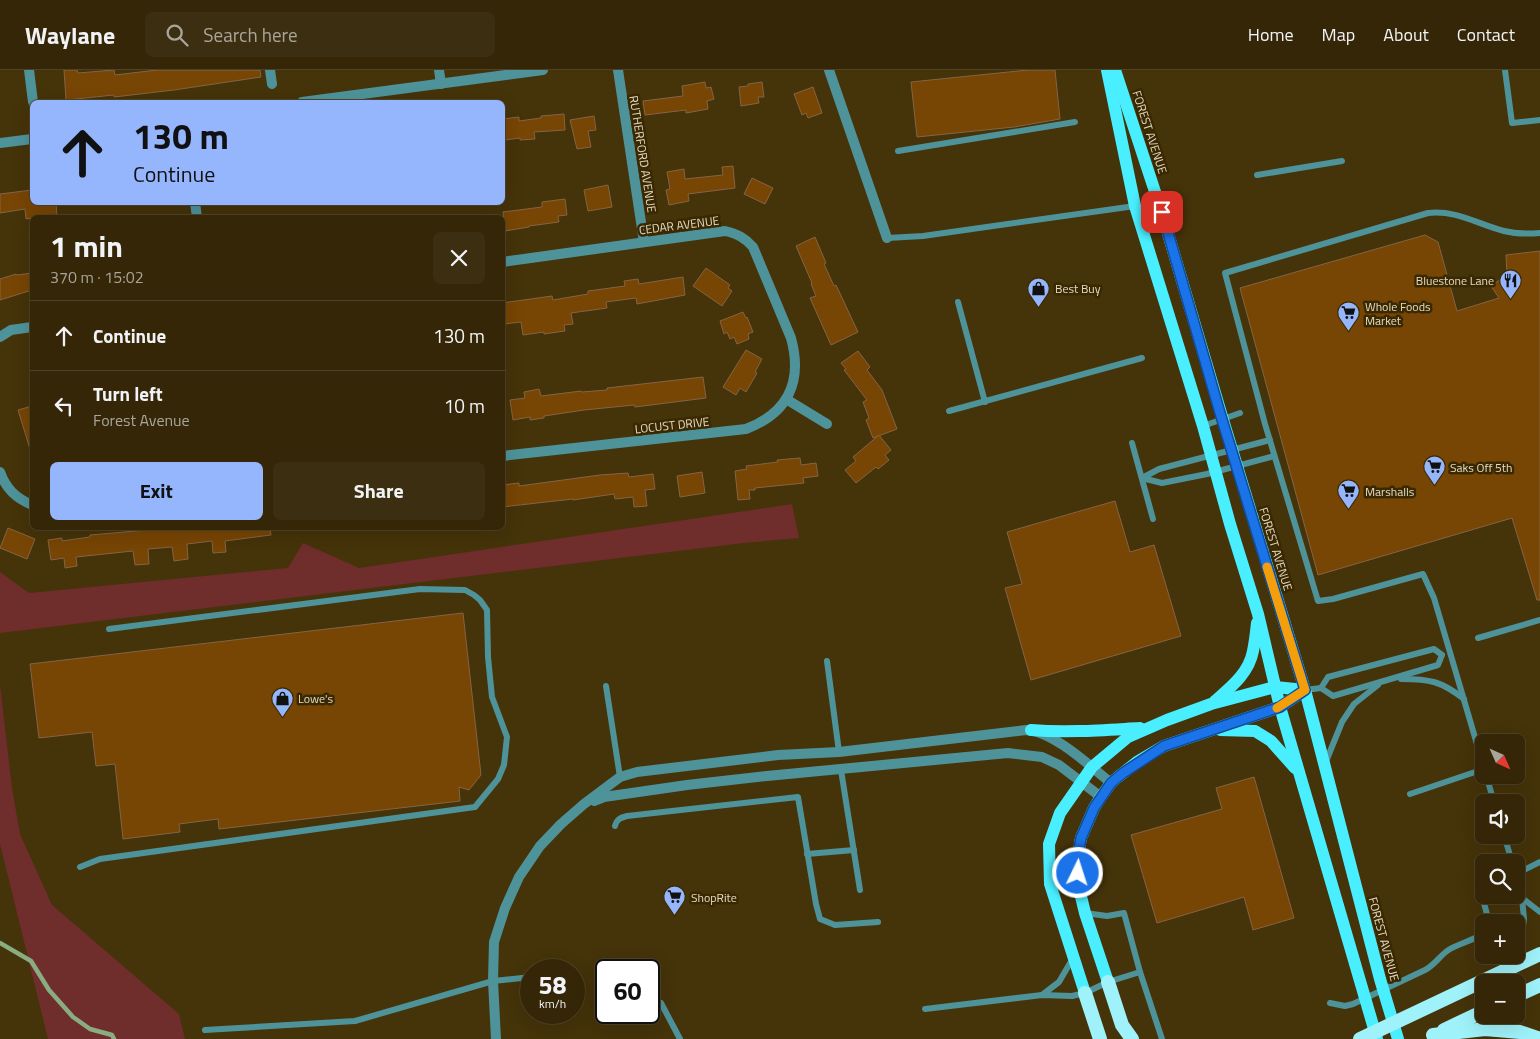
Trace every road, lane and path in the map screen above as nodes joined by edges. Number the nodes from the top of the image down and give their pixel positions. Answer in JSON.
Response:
{"nodes":[{"id":1,"x":29,"y":70,"type":"edge"},
{"id":2,"x":270,"y":70,"type":"edge"},
{"id":3,"x":439,"y":70,"type":"edge"},
{"id":4,"x":543,"y":70,"type":"edge"},
{"id":5,"x":618,"y":70,"type":"edge"},
{"id":6,"x":829,"y":70,"type":"edge"},
{"id":7,"x":1107,"y":70,"type":"edge"},
{"id":8,"x":1115,"y":70,"type":"edge"},
{"id":9,"x":1505,"y":70,"type":"edge"},
{"id":10,"x":272,"y":84,"type":"dead end"},
{"id":11,"x":441,"y":84,"type":"junction"},
{"id":12,"x":33,"y":100,"type":"edge"},
{"id":13,"x":317,"y":100,"type":"edge"},
{"id":14,"x":1540,"y":120,"type":"edge"},
{"id":15,"x":1075,"y":122,"type":"dead end"},
{"id":16,"x":30,"y":139,"type":"edge"},
{"id":17,"x":0,"y":143,"type":"edge"},
{"id":18,"x":898,"y":151,"type":"dead end"},
{"id":19,"x":1342,"y":161,"type":"dead end"},
{"id":20,"x":1257,"y":174,"type":"dead end"},
{"id":21,"x":1135,"y":206,"type":"junction"},
{"id":22,"x":1540,"y":233,"type":"edge"},
{"id":23,"x":887,"y":238,"type":"joint"},
{"id":24,"x":644,"y":242,"type":"junction"},
{"id":25,"x":505,"y":262,"type":"edge"},
{"id":26,"x":958,"y":302,"type":"dead end"},
{"id":27,"x":30,"y":327,"type":"edge"},
{"id":28,"x":0,"y":337,"type":"edge"},
{"id":29,"x":1142,"y":358,"type":"dead end"},
{"id":30,"x":786,"y":399,"type":"junction"},
{"id":31,"x":985,"y":402,"type":"junction"},
{"id":32,"x":949,"y":411,"type":"dead end"},
{"id":33,"x":1240,"y":413,"type":"dead end"},
{"id":34,"x":1222,"y":420,"type":"junction"},
{"id":35,"x":826,"y":424,"type":"dead end"},
{"id":36,"x":1204,"y":426,"type":"junction"},
{"id":37,"x":1270,"y":440,"type":"junction"},
{"id":38,"x":1132,"y":443,"type":"dead end"},
{"id":39,"x":505,"y":456,"type":"edge"},
{"id":40,"x":1274,"y":456,"type":"junction"},
{"id":41,"x":0,"y":472,"type":"edge"},
{"id":42,"x":1142,"y":478,"type":"junction"},
{"id":43,"x":30,"y":504,"type":"edge"},
{"id":44,"x":1153,"y":519,"type":"dead end"},
{"id":45,"x":1258,"y":614,"type":"junction"},
{"id":46,"x":1540,"y":620,"type":"edge"},
{"id":47,"x":109,"y":629,"type":"dead end"},
{"id":48,"x":1478,"y":638,"type":"dead end"},
{"id":49,"x":1451,"y":652,"type":"junction"},
{"id":50,"x":1442,"y":655,"type":"junction"},
{"id":51,"x":827,"y":661,"type":"dead end"},
{"id":52,"x":1395,"y":679,"type":"junction"},
{"id":53,"x":1382,"y":682,"type":"junction"},
{"id":54,"x":606,"y":686,"type":"dead end"},
{"id":55,"x":1275,"y":687,"type":"junction"},
{"id":56,"x":1321,"y":688,"type":"junction"},
{"id":57,"x":1305,"y":690,"type":"junction"},
{"id":58,"x":1464,"y":699,"type":"junction"},
{"id":59,"x":1211,"y":704,"type":"junction"},
{"id":60,"x":1280,"y":707,"type":"junction"},
{"id":61,"x":1148,"y":728,"type":"junction"},
{"id":62,"x":1213,"y":729,"type":"junction"},
{"id":63,"x":1031,"y":730,"type":"junction"},
{"id":64,"x":1475,"y":737,"type":"edge"},
{"id":65,"x":839,"y":752,"type":"junction"},
{"id":66,"x":1325,"y":765,"type":"junction"},
{"id":67,"x":1092,"y":767,"type":"junction"},
{"id":68,"x":841,"y":770,"type":"junction"},
{"id":69,"x":1298,"y":771,"type":"junction"},
{"id":70,"x":1475,"y":771,"type":"edge"},
{"id":71,"x":620,"y":778,"type":"junction"},
{"id":72,"x":1081,"y":782,"type":"junction"},
{"id":73,"x":1111,"y":783,"type":"junction"},
{"id":74,"x":1410,"y":794,"type":"dead end"},
{"id":75,"x":1101,"y":798,"type":"junction"},
{"id":76,"x":584,"y":804,"type":"junction"},
{"id":77,"x":615,"y":826,"type":"dead end"},
{"id":78,"x":854,"y":850,"type":"junction"},
{"id":79,"x":808,"y":854,"type":"junction"},
{"id":80,"x":1540,"y":862,"type":"edge"},
{"id":81,"x":80,"y":867,"type":"dead end"},
{"id":82,"x":1525,"y":870,"type":"edge"},
{"id":83,"x":860,"y":890,"type":"dead end"},
{"id":84,"x":1525,"y":900,"type":"edge"},
{"id":85,"x":1523,"y":904,"type":"edge"},
{"id":86,"x":1540,"y":912,"type":"edge"},
{"id":87,"x":1084,"y":913,"type":"junction"},
{"id":88,"x":878,"y":922,"type":"dead end"},
{"id":89,"x":1475,"y":937,"type":"edge"},
{"id":90,"x":1540,"y":954,"type":"edge"},
{"id":91,"x":1073,"y":958,"type":"junction"},
{"id":92,"x":1517,"y":965,"type":"junction"},
{"id":93,"x":1140,"y":972,"type":"junction"},
{"id":94,"x":520,"y":978,"type":"edge"},
{"id":95,"x":492,"y":981,"type":"junction"},
{"id":96,"x":1108,"y":982,"type":"junction"},
{"id":97,"x":1540,"y":985,"type":"edge"},
{"id":98,"x":1085,"y":992,"type":"junction"},
{"id":99,"x":1525,"y":992,"type":"edge"},
{"id":100,"x":1042,"y":995,"type":"junction"},
{"id":101,"x":661,"y":1003,"type":"dead end"},
{"id":102,"x":1330,"y":1004,"type":"dead end"},
{"id":103,"x":925,"y":1009,"type":"dead end"},
{"id":104,"x":1475,"y":1015,"type":"edge"},
{"id":105,"x":205,"y":1030,"type":"dead end"},
{"id":106,"x":1429,"y":1037,"type":"edge"},
{"id":107,"x":496,"y":1039,"type":"edge"},
{"id":108,"x":680,"y":1039,"type":"edge"},
{"id":109,"x":1100,"y":1039,"type":"edge"},
{"id":110,"x":1132,"y":1039,"type":"edge"},
{"id":111,"x":1162,"y":1039,"type":"edge"},
{"id":112,"x":1360,"y":1039,"type":"edge"},
{"id":113,"x":1377,"y":1039,"type":"edge"},
{"id":114,"x":1398,"y":1039,"type":"edge"},
{"id":115,"x":1540,"y":1039,"type":"edge"}],
"edges":[{"from":1,"to":12,"type":"street"},
{"from":2,"to":10,"type":"street"},
{"from":3,"to":11,"type":"street"},
{"from":4,"to":11,"type":"street"},
{"from":5,"to":24,"type":"street","name":"RUTHERFORD AVENUE"},
{"from":6,"to":23,"type":"street"},
{"from":7,"to":21,"type":"main road","name":"FOREST AVENUE"},
{"from":8,"to":34,"type":"main road","name":"FOREST AVENUE"},
{"from":9,"to":14,"type":"lane"},
{"from":11,"to":13,"type":"street"},
{"from":15,"to":18,"type":"lane"},
{"from":16,"to":17,"type":"street"},
{"from":19,"to":20,"type":"lane"},
{"from":21,"to":23,"type":"lane"},
{"from":21,"to":36,"type":"main road","name":"FOREST AVENUE"},
{"from":22,"to":37,"type":"lane"},
{"from":24,"to":25,"type":"street","name":"CEDAR AVENUE"},
{"from":24,"to":30,"type":"street","name":"CEDAR AVENUE"},
{"from":26,"to":31,"type":"lane"},
{"from":27,"to":28,"type":"street"},
{"from":29,"to":31,"type":"lane"},
{"from":30,"to":35,"type":"street"},
{"from":30,"to":39,"type":"street","name":"LOCUST DRIVE"},
{"from":31,"to":32,"type":"lane"},
{"from":33,"to":34,"type":"lane"},
{"from":34,"to":36,"type":"lane"},
{"from":34,"to":57,"type":"main road","name":"FOREST AVENUE"},
{"from":36,"to":45,"type":"main road","name":"FOREST AVENUE"},
{"from":37,"to":40,"type":"lane"},
{"from":37,"to":42,"type":"lane"},
{"from":38,"to":42,"type":"lane"},
{"from":40,"to":42,"type":"lane"},
{"from":40,"to":49,"type":"lane"},
{"from":41,"to":43,"type":"street"},
{"from":42,"to":44,"type":"lane"},
{"from":45,"to":55,"type":"main road","name":"FOREST AVENUE"},
{"from":45,"to":59,"type":"main road"},
{"from":46,"to":48,"type":"lane"},
{"from":47,"to":81,"type":"lane"},
{"from":49,"to":50,"type":"lane"},
{"from":49,"to":58,"type":"lane"},
{"from":50,"to":52,"type":"lane"},
{"from":50,"to":56,"type":"lane"},
{"from":51,"to":65,"type":"lane"},
{"from":52,"to":53,"type":"lane"},
{"from":52,"to":58,"type":"lane"},
{"from":53,"to":56,"type":"lane"},
{"from":53,"to":66,"type":"lane"},
{"from":54,"to":71,"type":"lane"},
{"from":55,"to":57,"type":"main road"},
{"from":55,"to":59,"type":"main road"},
{"from":55,"to":60,"type":"main road","name":"FOREST AVENUE"},
{"from":56,"to":57,"type":"lane"},
{"from":57,"to":60,"type":"main road"},
{"from":57,"to":66,"type":"main road","name":"FOREST AVENUE"},
{"from":58,"to":64,"type":"lane"},
{"from":59,"to":61,"type":"main road"},
{"from":60,"to":62,"type":"main road"},
{"from":60,"to":69,"type":"main road","name":"FOREST AVENUE"},
{"from":61,"to":63,"type":"main road"},
{"from":61,"to":67,"type":"main road"},
{"from":62,"to":69,"type":"main road"},
{"from":62,"to":73,"type":"main road"},
{"from":63,"to":65,"type":"street"},
{"from":63,"to":67,"type":"street"},
{"from":65,"to":71,"type":"street"},
{"from":66,"to":114,"type":"main road","name":"FOREST AVENUE"},
{"from":67,"to":72,"type":"main road"},
{"from":67,"to":73,"type":"street"},
{"from":68,"to":72,"type":"street"},
{"from":68,"to":76,"type":"street"},
{"from":68,"to":78,"type":"lane"},
{"from":69,"to":113,"type":"main road","name":"FOREST AVENUE"},
{"from":70,"to":74,"type":"lane"},
{"from":71,"to":76,"type":"street"},
{"from":72,"to":75,"type":"street"},
{"from":72,"to":91,"type":"main road"},
{"from":73,"to":75,"type":"main road"},
{"from":75,"to":87,"type":"main road"},
{"from":76,"to":95,"type":"street"},
{"from":77,"to":79,"type":"lane"},
{"from":78,"to":79,"type":"lane"},
{"from":78,"to":83,"type":"lane"},
{"from":79,"to":88,"type":"lane"},
{"from":80,"to":82,"type":"lane"},
{"from":84,"to":86,"type":"lane"},
{"from":85,"to":92,"type":"lane"},
{"from":87,"to":93,"type":"lane"},
{"from":87,"to":96,"type":"main road"},
{"from":89,"to":102,"type":"lane"},
{"from":90,"to":92,"type":"highway"},
{"from":91,"to":98,"type":"main road"},
{"from":91,"to":100,"type":"lane"},
{"from":92,"to":112,"type":"highway"},
{"from":93,"to":96,"type":"lane"},
{"from":93,"to":111,"type":"lane"},
{"from":94,"to":95,"type":"lane"},
{"from":95,"to":105,"type":"lane"},
{"from":95,"to":107,"type":"street"},
{"from":96,"to":98,"type":"lane"},
{"from":96,"to":110,"type":"highway"},
{"from":97,"to":99,"type":"highway"},
{"from":98,"to":100,"type":"lane"},
{"from":98,"to":109,"type":"highway"},
{"from":100,"to":103,"type":"lane"},
{"from":101,"to":108,"type":"lane"},
{"from":104,"to":106,"type":"highway"},
{"from":106,"to":115,"type":"highway"}]}
